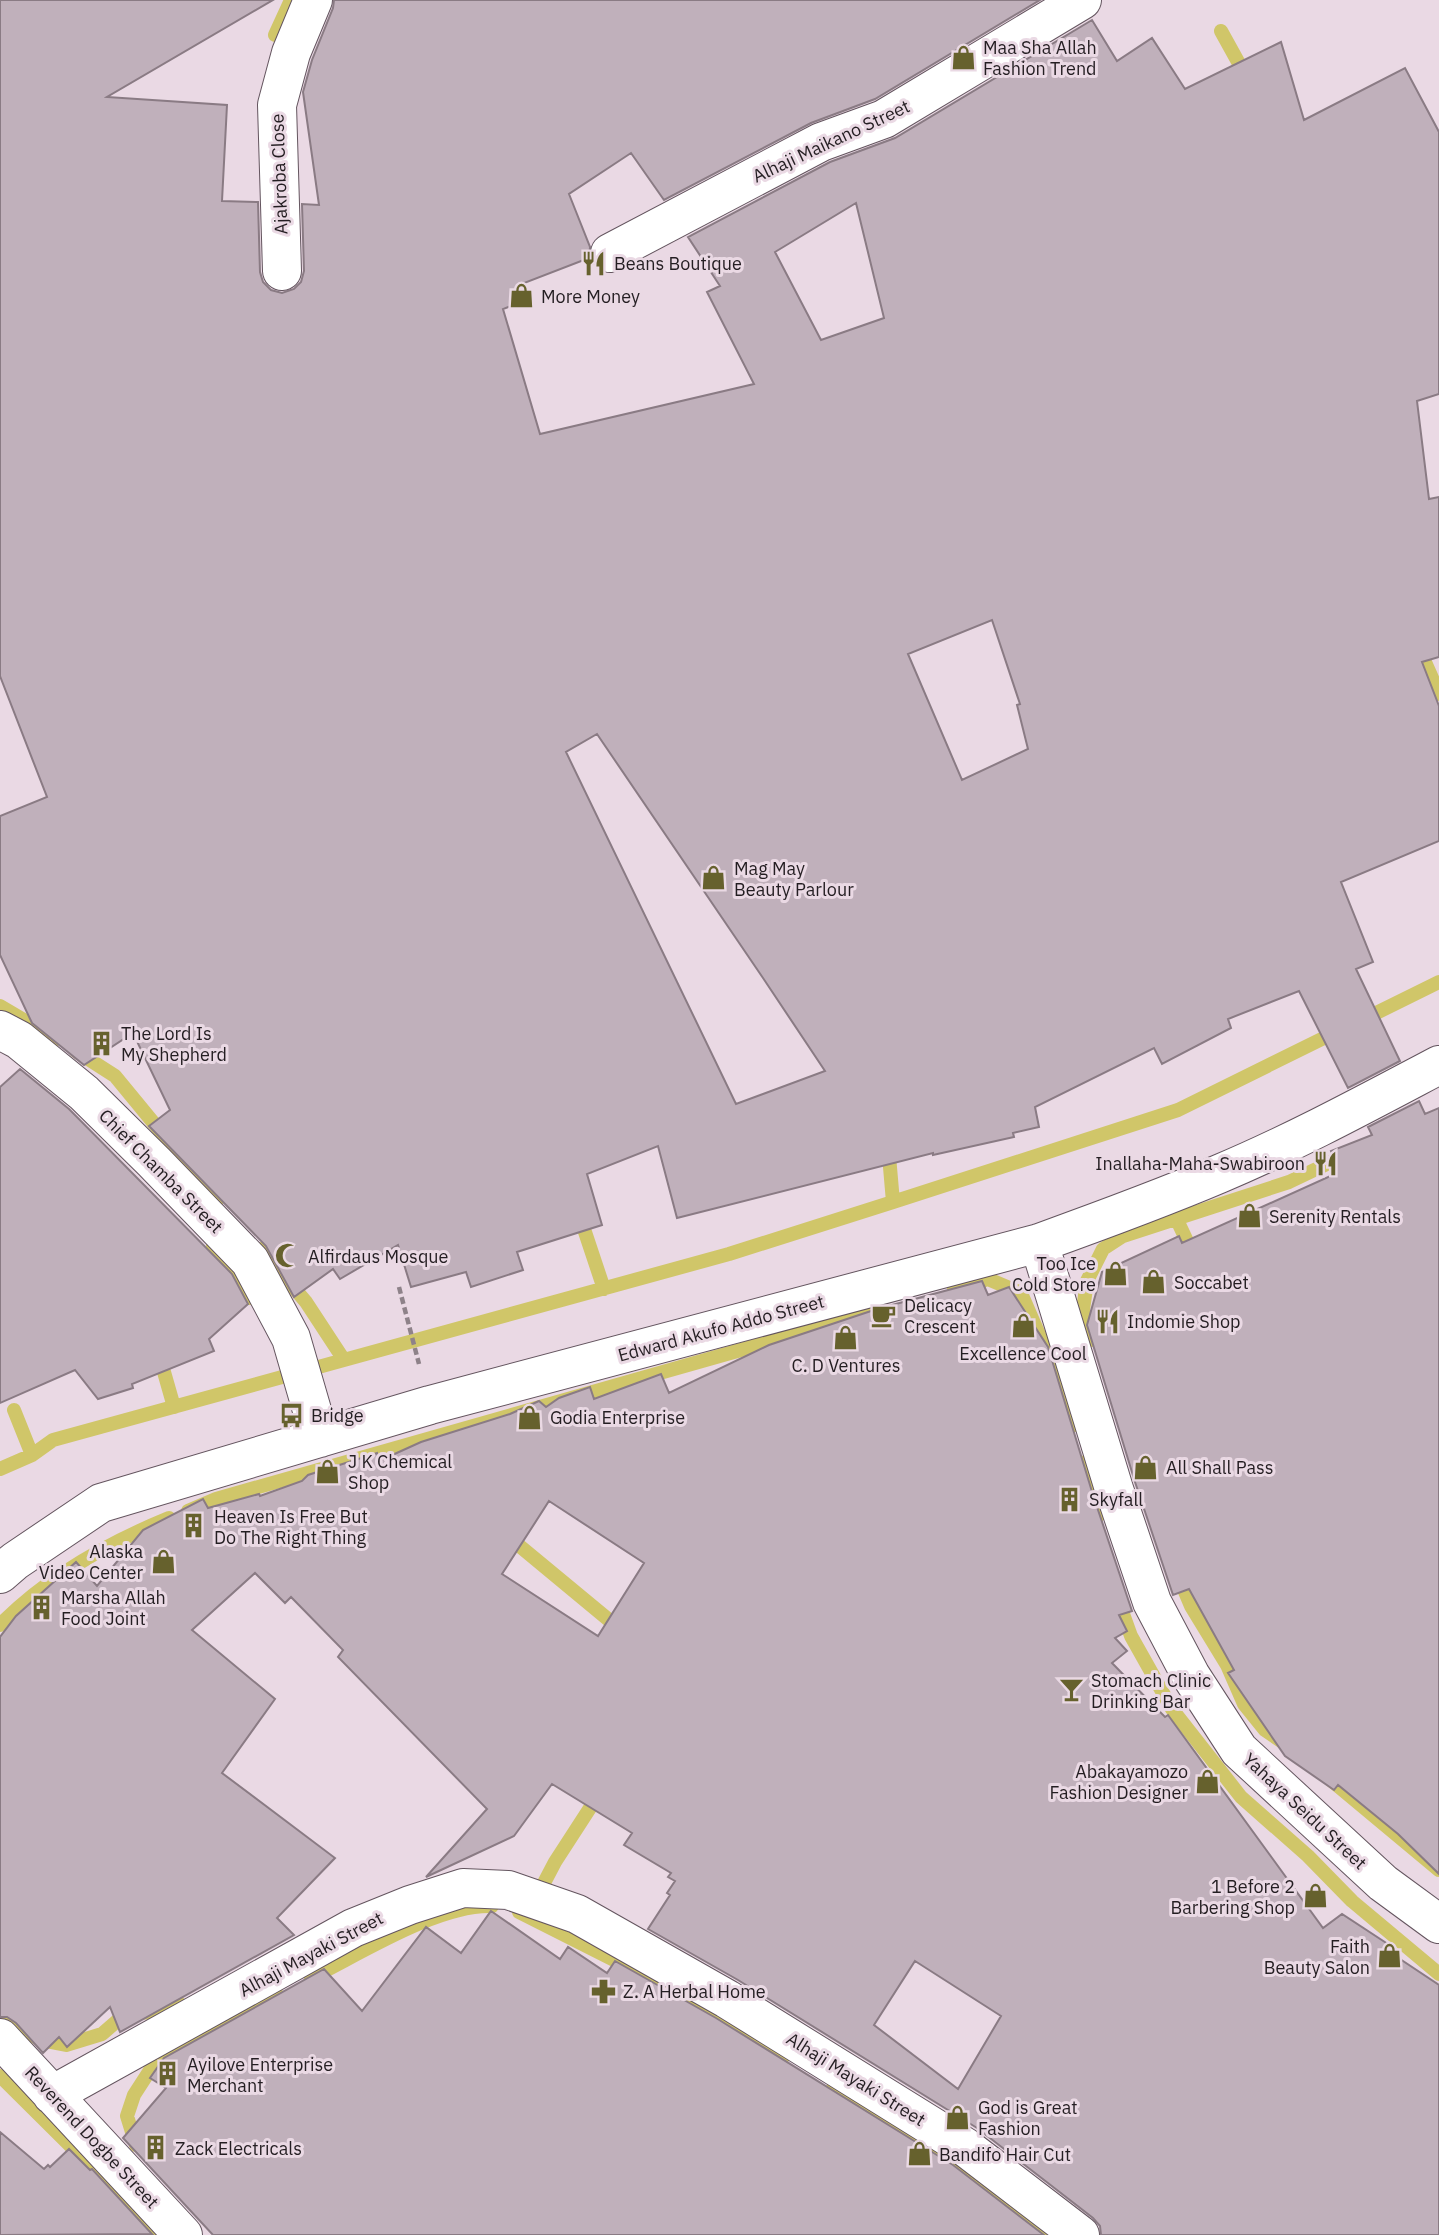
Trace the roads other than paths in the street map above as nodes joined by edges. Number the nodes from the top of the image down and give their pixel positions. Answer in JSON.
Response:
{"nodes":[{"id":1,"x":313,"y":0,"type":"edge"},
{"id":2,"x":1082,"y":0,"type":"edge"},
{"id":3,"x":610,"y":253,"type":"dead end"},
{"id":4,"x":282,"y":271,"type":"dead end"},
{"id":5,"x":0,"y":1030,"type":"edge"},
{"id":6,"x":1439,"y":1065,"type":"edge"},
{"id":7,"x":1039,"y":1243,"type":"junction"},
{"id":8,"x":320,"y":1438,"type":"junction"},
{"id":9,"x":0,"y":1574,"type":"edge"},
{"id":10,"x":1439,"y":1924,"type":"edge"},
{"id":11,"x":0,"y":2038,"type":"edge"},
{"id":12,"x":52,"y":2095,"type":"junction"},
{"id":13,"x":183,"y":2235,"type":"edge"},
{"id":14,"x":1080,"y":2235,"type":"edge"}],
"edges":[{"from":1,"to":4,"type":"street","name":"Ajakroba Close"},
{"from":2,"to":3,"type":"street","name":"Alhaji Maikano Street"},
{"from":5,"to":8,"type":"street","name":"Chief Chamba Street"},
{"from":6,"to":7,"type":"street","name":"Edward Akufo Addo Street"},
{"from":7,"to":8,"type":"street","name":"Edward Akufo Addo Street"},
{"from":7,"to":10,"type":"street","name":"Yahaya Seidu Street"},
{"from":8,"to":9,"type":"street","name":"Edward Akufo Addo Street"},
{"from":11,"to":12,"type":"street","name":"Reverend Dogbe Street"},
{"from":12,"to":13,"type":"street","name":"Reverend Dogbe Street"},
{"from":12,"to":14,"type":"street","name":"Alhaji Mayaki Street"}]}
